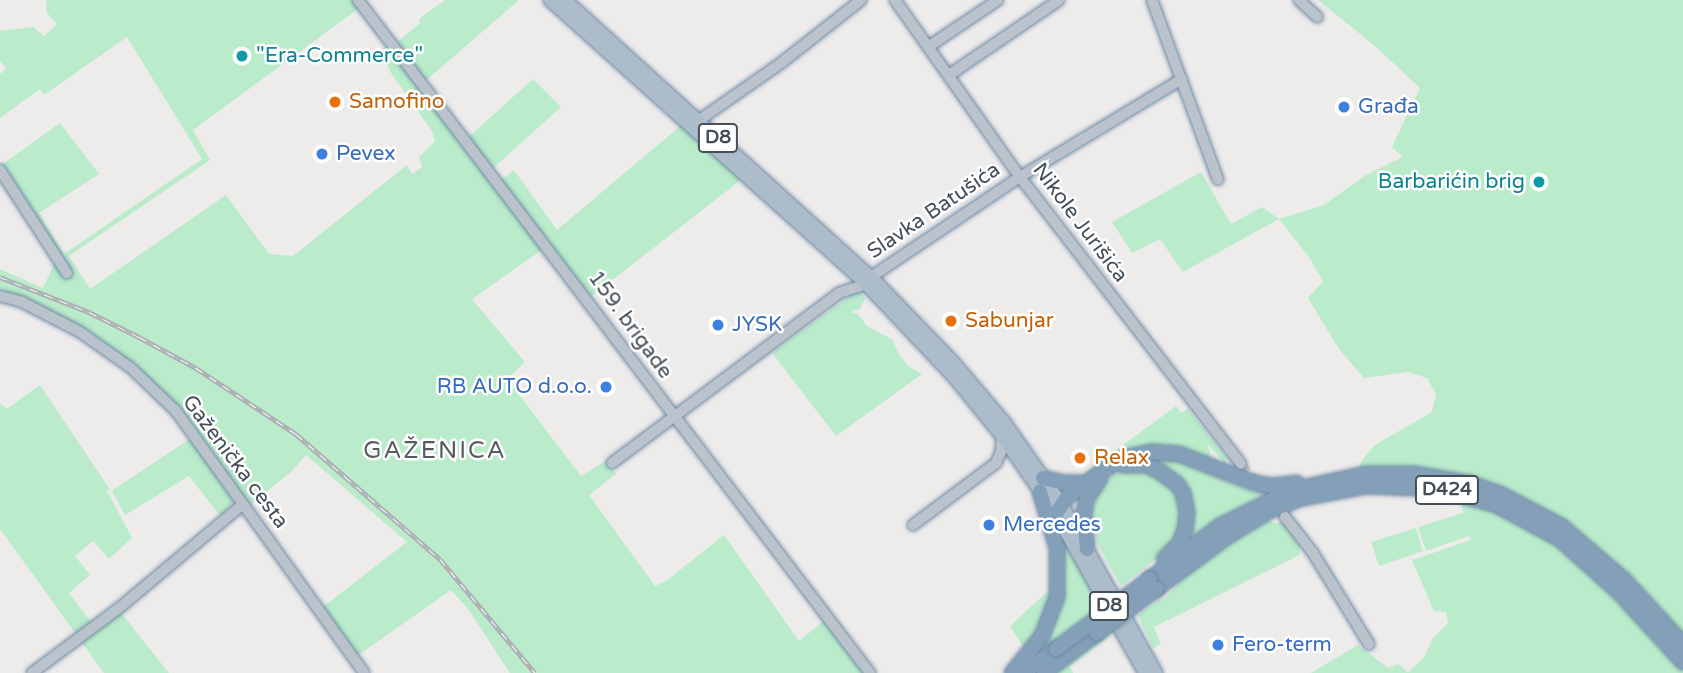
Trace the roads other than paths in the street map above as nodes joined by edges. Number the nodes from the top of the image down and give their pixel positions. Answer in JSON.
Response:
{"nodes":[{"id":1,"x":358,"y":0,"type":"edge"},
{"id":2,"x":550,"y":0,"type":"edge"},
{"id":3,"x":565,"y":0,"type":"edge"},
{"id":4,"x":861,"y":0,"type":"edge"},
{"id":5,"x":895,"y":0,"type":"edge"},
{"id":6,"x":998,"y":0,"type":"edge"},
{"id":7,"x":1059,"y":0,"type":"edge"},
{"id":8,"x":1152,"y":0,"type":"edge"},
{"id":9,"x":1299,"y":0,"type":"edge"},
{"id":10,"x":1317,"y":17,"type":"dead end"},
{"id":11,"x":928,"y":47,"type":"junction"},
{"id":12,"x":949,"y":75,"type":"junction"},
{"id":13,"x":1182,"y":79,"type":"junction"},
{"id":14,"x":698,"y":121,"type":"junction"},
{"id":15,"x":0,"y":170,"type":"edge"},
{"id":16,"x":1020,"y":177,"type":"junction"},
{"id":17,"x":1218,"y":179,"type":"dead end"},
{"id":18,"x":847,"y":268,"type":"junction"},
{"id":19,"x":67,"y":273,"type":"dead end"},
{"id":20,"x":868,"y":281,"type":"junction"},
{"id":21,"x":839,"y":293,"type":"junction"},
{"id":22,"x":0,"y":296,"type":"edge"},
{"id":23,"x":675,"y":417,"type":"junction"},
{"id":24,"x":1002,"y":436,"type":"junction"},
{"id":25,"x":611,"y":463,"type":"dead end"},
{"id":26,"x":996,"y":463,"type":"junction"},
{"id":27,"x":1019,"y":463,"type":"junction"},
{"id":28,"x":1241,"y":464,"type":"tunnel mouth"},
{"id":29,"x":1086,"y":484,"type":"junction"},
{"id":30,"x":1312,"y":484,"type":"junction"},
{"id":31,"x":1042,"y":485,"type":"junction"},
{"id":32,"x":243,"y":504,"type":"junction"},
{"id":33,"x":1058,"y":508,"type":"junction"},
{"id":34,"x":1285,"y":517,"type":"dead end"},
{"id":35,"x":913,"y":525,"type":"dead end"},
{"id":36,"x":1087,"y":550,"type":"junction"},
{"id":37,"x":1153,"y":584,"type":"junction"},
{"id":38,"x":1097,"y":633,"type":"junction"},
{"id":39,"x":1369,"y":644,"type":"dead end"},
{"id":40,"x":1683,"y":644,"type":"edge"},
{"id":41,"x":1683,"y":662,"type":"edge"},
{"id":42,"x":32,"y":673,"type":"edge"},
{"id":43,"x":364,"y":673,"type":"edge"},
{"id":44,"x":870,"y":673,"type":"edge"},
{"id":45,"x":1012,"y":673,"type":"edge"},
{"id":46,"x":1024,"y":673,"type":"edge"},
{"id":47,"x":1044,"y":673,"type":"edge"},
{"id":48,"x":1056,"y":673,"type":"edge"},
{"id":49,"x":1145,"y":673,"type":"edge"},
{"id":50,"x":1156,"y":673,"type":"edge"}],
"edges":[{"from":1,"to":23,"type":"street","name":"159. brigade"},
{"from":2,"to":18,"type":"main road","number":"D8"},
{"from":3,"to":14,"type":"main road","number":"D8"},
{"from":4,"to":14,"type":"street"},
{"from":5,"to":11,"type":"street","name":"Nikole Jurišića"},
{"from":6,"to":11,"type":"street"},
{"from":7,"to":12,"type":"street"},
{"from":8,"to":13,"type":"street"},
{"from":9,"to":10,"type":"street"},
{"from":11,"to":12,"type":"street","name":"Nikole Jurišića"},
{"from":12,"to":16,"type":"street","name":"Nikole Jurišića"},
{"from":13,"to":16,"type":"street","name":"Slavka Batušića"},
{"from":13,"to":17,"type":"street"},
{"from":14,"to":20,"type":"main road","number":"D8"},
{"from":15,"to":19,"type":"street"},
{"from":16,"to":20,"type":"street","name":"Slavka Batušića"},
{"from":16,"to":28,"type":"street","name":"Nikole Jurišića"},
{"from":18,"to":20,"type":"main road","number":"D8"},
{"from":18,"to":21,"type":"street"},
{"from":20,"to":21,"type":"street","name":"Slavka Batušića"},
{"from":20,"to":24,"type":"main road","number":"D8"},
{"from":20,"to":31,"type":"main road","number":"D8"},
{"from":21,"to":23,"type":"street","name":"Slavka Batušića"},
{"from":22,"to":32,"type":"street","name":"Gaženička cesta"},
{"from":23,"to":25,"type":"street","name":"Slavka Batušića"},
{"from":23,"to":44,"type":"street","name":"159. brigade"},
{"from":24,"to":26,"type":"street"},
{"from":24,"to":27,"type":"main road","number":"D8"},
{"from":26,"to":27,"type":"street"},
{"from":26,"to":35,"type":"street"},
{"from":27,"to":31,"type":"main road","number":"D8"},
{"from":29,"to":30,"type":"highway"},
{"from":29,"to":31,"type":"highway"},
{"from":29,"to":33,"type":"highway"},
{"from":30,"to":37,"type":"highway","number":"D424"},
{"from":30,"to":40,"type":"highway","number":"D424"},
{"from":31,"to":33,"type":"main road","number":"D8"},
{"from":31,"to":45,"type":"highway"},
{"from":32,"to":42,"type":"street"},
{"from":32,"to":43,"type":"street","name":"Gaženička cesta"},
{"from":33,"to":36,"type":"main road","number":"D8"},
{"from":33,"to":49,"type":"main road","number":"D8"},
{"from":34,"to":39,"type":"street"},
{"from":36,"to":37,"type":"highway"},
{"from":36,"to":50,"type":"main road","number":"D8"},
{"from":37,"to":38,"type":"highway","number":"D424","bridge":true},
{"from":37,"to":41,"type":"highway","number":"D424"},
{"from":37,"to":46,"type":"highway","number":"D424","bridge":true},
{"from":38,"to":47,"type":"highway","number":"D424"},
{"from":38,"to":48,"type":"highway"}]}
